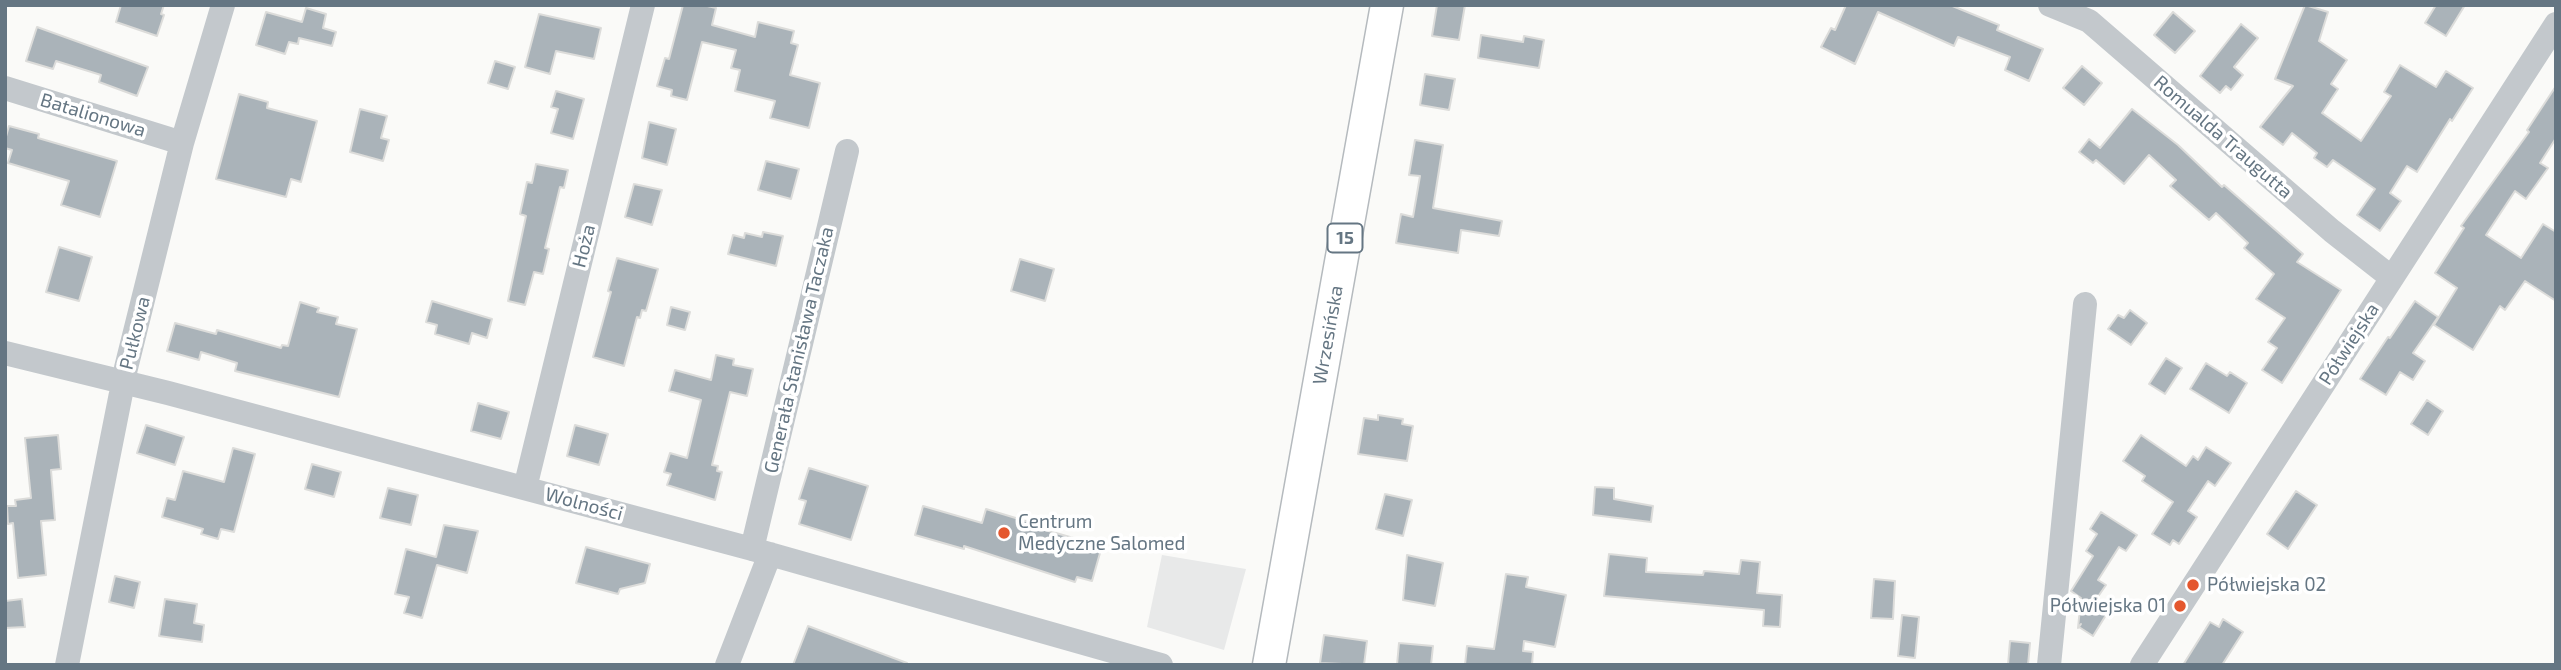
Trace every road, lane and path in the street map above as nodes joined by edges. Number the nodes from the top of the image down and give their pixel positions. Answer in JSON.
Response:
{"nodes":[{"id":1,"x":223,"y":5,"type":"edge"},
{"id":2,"x":643,"y":5,"type":"edge"},
{"id":3,"x":1387,"y":5,"type":"edge"},
{"id":4,"x":2050,"y":5,"type":"edge"},
{"id":5,"x":2093,"y":13,"type":"edge"},
{"id":6,"x":2556,"y":24,"type":"edge"},
{"id":7,"x":5,"y":88,"type":"edge"},
{"id":8,"x":182,"y":143,"type":"junction"},
{"id":9,"x":848,"y":152,"type":"dead end"},
{"id":10,"x":2392,"y":278,"type":"junction"},
{"id":11,"x":2085,"y":304,"type":"dead end"},
{"id":12,"x":5,"y":353,"type":"edge"},
{"id":13,"x":123,"y":382,"type":"junction"},
{"id":14,"x":525,"y":488,"type":"junction"},
{"id":15,"x":761,"y":551,"type":"junction"},
{"id":16,"x":67,"y":665,"type":"edge"},
{"id":17,"x":727,"y":665,"type":"edge"},
{"id":18,"x":1161,"y":665,"type":"edge"},
{"id":19,"x":1269,"y":665,"type":"edge"},
{"id":20,"x":2049,"y":665,"type":"edge"},
{"id":21,"x":2142,"y":665,"type":"edge"}],
"edges":[{"from":1,"to":8,"type":"street","name":"Pułkowa"},
{"from":2,"to":14,"type":"street","name":"Hoża"},
{"from":3,"to":19,"type":"main road","name":"Wrzesińska","number":"15"},
{"from":4,"to":5,"type":"street","name":"Romualda Traugutta"},
{"from":5,"to":10,"type":"street","name":"Romualda Traugutta"},
{"from":6,"to":10,"type":"street","name":"Półwiejska"},
{"from":7,"to":8,"type":"street","name":"Batalionowa"},
{"from":8,"to":13,"type":"street","name":"Pułkowa"},
{"from":9,"to":15,"type":"street","name":"Generała Stanisława Taczaka"},
{"from":10,"to":21,"type":"street","name":"Półwiejska"},
{"from":11,"to":20,"type":"street"},
{"from":12,"to":13,"type":"street","name":"Wolności"},
{"from":13,"to":14,"type":"street","name":"Wolności"},
{"from":13,"to":16,"type":"street","name":"Pułkowa"},
{"from":14,"to":15,"type":"street","name":"Wolności"},
{"from":15,"to":17,"type":"street","name":"Generała Stanisława Taczaka"},
{"from":15,"to":18,"type":"street","name":"Wolności"}]}
